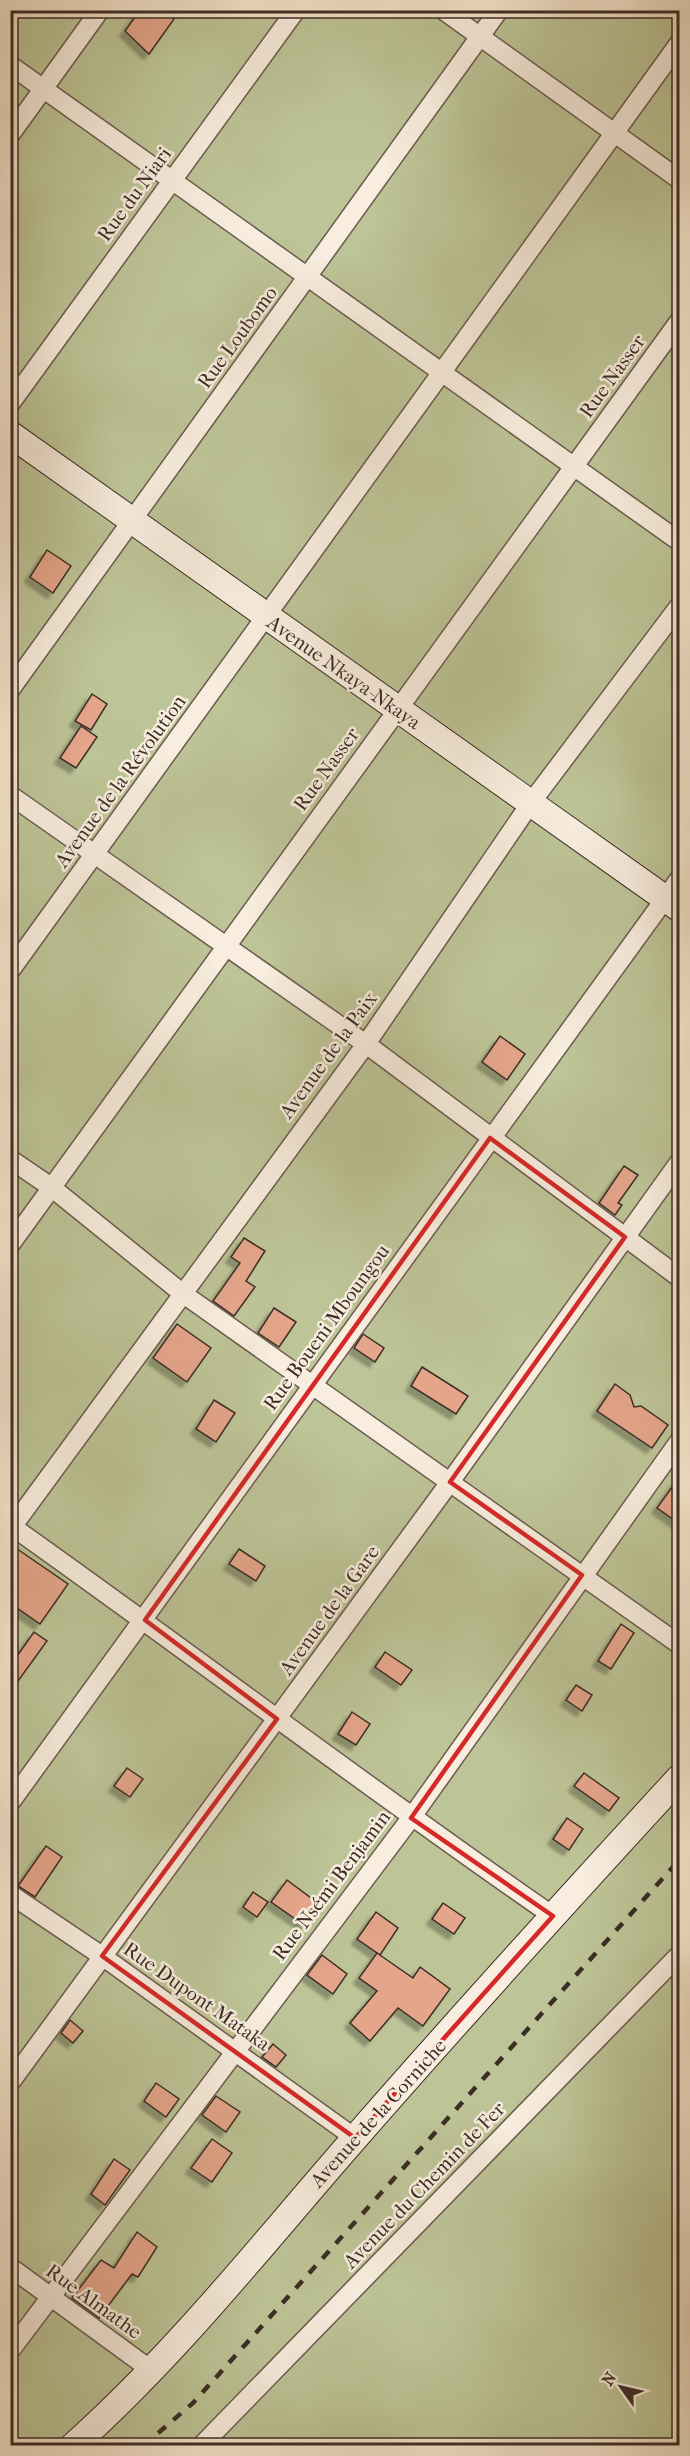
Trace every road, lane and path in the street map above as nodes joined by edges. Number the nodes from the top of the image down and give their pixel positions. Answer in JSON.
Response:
{"nodes":[{"id":1,"x":100,"y":10,"type":"edge"},
{"id":2,"x":296,"y":10,"type":"edge"},
{"id":3,"x":442,"y":10,"type":"edge"},
{"id":4,"x":499,"y":10,"type":"edge"},
{"id":5,"x":479,"y":38,"type":"junction"},
{"id":6,"x":680,"y":42,"type":"edge"},
{"id":7,"x":10,"y":65,"type":"edge"},
{"id":8,"x":44,"y":90,"type":"junction"},
{"id":9,"x":614,"y":131,"type":"junction"},
{"id":10,"x":10,"y":135,"type":"edge"},
{"id":11,"x":172,"y":180,"type":"junction"},
{"id":12,"x":680,"y":180,"type":"edge"},
{"id":13,"x":309,"y":277,"type":"junction"},
{"id":14,"x":680,"y":320,"type":"edge"},
{"id":15,"x":442,"y":372,"type":"junction"},
{"id":16,"x":10,"y":404,"type":"edge"},
{"id":17,"x":10,"y":434,"type":"edge"},
{"id":18,"x":574,"y":468,"type":"junction"},
{"id":19,"x":132,"y":521,"type":"junction"},
{"id":20,"x":680,"y":543,"type":"edge"},
{"id":21,"x":680,"y":604,"type":"edge"},
{"id":22,"x":266,"y":618,"type":"junction"},
{"id":23,"x":10,"y":690,"type":"edge"},
{"id":24,"x":397,"y":709,"type":"junction"},
{"id":25,"x":10,"y":795,"type":"edge"},
{"id":26,"x":530,"y":804,"type":"junction"},
{"id":27,"x":93,"y":855,"type":"junction"},
{"id":28,"x":680,"y":878,"type":"edge"},
{"id":29,"x":672,"y":904,"type":"edge"},
{"id":30,"x":228,"y":945,"type":"junction"},
{"id":31,"x":10,"y":971,"type":"edge"},
{"id":32,"x":366,"y":1044,"type":"junction"},
{"id":33,"x":490,"y":1138,"type":"junction"},
{"id":34,"x":10,"y":1159,"type":"edge"},
{"id":35,"x":680,"y":1161,"type":"edge"},
{"id":36,"x":51,"y":1187,"type":"junction"},
{"id":37,"x":625,"y":1237,"type":"junction"},
{"id":38,"x":10,"y":1245,"type":"edge"},
{"id":39,"x":680,"y":1278,"type":"edge"},
{"id":40,"x":182,"y":1293,"type":"junction"},
{"id":41,"x":314,"y":1384,"type":"junction"},
{"id":42,"x":680,"y":1440,"type":"edge"},
{"id":43,"x":450,"y":1482,"type":"junction"},
{"id":44,"x":11,"y":1527,"type":"edge"},
{"id":45,"x":582,"y":1575,"type":"junction"},
{"id":46,"x":145,"y":1620,"type":"junction"},
{"id":47,"x":680,"y":1645,"type":"edge"},
{"id":48,"x":277,"y":1719,"type":"junction"},
{"id":49,"x":680,"y":1777,"type":"edge"},
{"id":50,"x":10,"y":1803,"type":"edge"},
{"id":51,"x":411,"y":1818,"type":"junction"},
{"id":52,"x":10,"y":1894,"type":"edge"},
{"id":53,"x":553,"y":1916,"type":"junction"},
{"id":54,"x":680,"y":1954,"type":"edge"},
{"id":55,"x":102,"y":1956,"type":"junction"},
{"id":56,"x":232,"y":2052,"type":"junction"},
{"id":57,"x":10,"y":2084,"type":"edge"},
{"id":58,"x":355,"y":2138,"type":"junction"},
{"id":59,"x":10,"y":2267,"type":"edge"},
{"id":60,"x":53,"y":2298,"type":"junction"},
{"id":61,"x":10,"y":2351,"type":"edge"},
{"id":62,"x":151,"y":2370,"type":"junction"},
{"id":63,"x":73,"y":2445,"type":"edge"},
{"id":64,"x":201,"y":2445,"type":"edge"}],
"edges":[{"from":1,"to":8,"type":"street"},
{"from":2,"to":11,"type":"street","name":"Rue du Niari"},
{"from":3,"to":5,"type":"street"},
{"from":4,"to":5,"type":"street","name":"Rue Loubomo"},
{"from":5,"to":9,"type":"street"},
{"from":5,"to":13,"type":"street","name":"Rue Loubomo"},
{"from":6,"to":9,"type":"street","name":"Avenue de la Révolution"},
{"from":7,"to":8,"type":"street"},
{"from":8,"to":10,"type":"street"},
{"from":8,"to":11,"type":"street"},
{"from":9,"to":12,"type":"street"},
{"from":9,"to":15,"type":"street","name":"Avenue de la Révolution"},
{"from":11,"to":13,"type":"street"},
{"from":11,"to":16,"type":"street","name":"Rue du Niari"},
{"from":13,"to":15,"type":"street"},
{"from":13,"to":19,"type":"street","name":"Rue Loubomo"},
{"from":14,"to":18,"type":"street","name":"Rue Nasser"},
{"from":15,"to":18,"type":"street"},
{"from":15,"to":22,"type":"street","name":"Avenue de la Révolution"},
{"from":17,"to":19,"type":"street","name":"Avenue Nkaya-Nkaya"},
{"from":18,"to":20,"type":"street"},
{"from":18,"to":24,"type":"street","name":"Rue Nasser"},
{"from":19,"to":22,"type":"street","name":"Avenue Nkaya-Nkaya"},
{"from":19,"to":23,"type":"street","name":"Rue Loubomo"},
{"from":21,"to":26,"type":"street","name":"Avenue de la Paix"},
{"from":22,"to":24,"type":"street","name":"Avenue Nkaya-Nkaya"},
{"from":22,"to":27,"type":"street","name":"Avenue de la Révolution"},
{"from":24,"to":26,"type":"street","name":"Avenue Nkaya-Nkaya"},
{"from":24,"to":30,"type":"street","name":"Rue Nasser"},
{"from":25,"to":27,"type":"street"},
{"from":26,"to":29,"type":"street","name":"Avenue Nkaya-Nkaya"},
{"from":26,"to":32,"type":"street","name":"Avenue de la Paix"},
{"from":27,"to":30,"type":"street"},
{"from":27,"to":31,"type":"street","name":"Avenue de la Révolution"},
{"from":28,"to":29,"type":"street","name":"Rue Boueni Mboungou"},
{"from":29,"to":33,"type":"street","name":"Rue Boueni Mboungou"},
{"from":30,"to":32,"type":"street"},
{"from":30,"to":36,"type":"street","name":"Rue Nasser"},
{"from":32,"to":33,"type":"street"},
{"from":32,"to":40,"type":"street","name":"Avenue de la Paix"},
{"from":33,"to":37,"type":"street"},
{"from":33,"to":41,"type":"street","name":"Rue Boueni Mboungou"},
{"from":34,"to":36,"type":"street"},
{"from":35,"to":37,"type":"street","name":"Avenue de la Gare"},
{"from":36,"to":38,"type":"street","name":"Rue Nasser"},
{"from":36,"to":40,"type":"street"},
{"from":37,"to":39,"type":"street"},
{"from":37,"to":43,"type":"street","name":"Avenue de la Gare"},
{"from":40,"to":41,"type":"street"},
{"from":40,"to":44,"type":"street","name":"Avenue de la Paix"},
{"from":41,"to":43,"type":"street"},
{"from":41,"to":46,"type":"street","name":"Rue Boueni Mboungou"},
{"from":42,"to":45,"type":"street","name":"Rue Nsémi Benjamin"},
{"from":43,"to":45,"type":"street"},
{"from":43,"to":48,"type":"street","name":"Avenue de la Gare"},
{"from":44,"to":46,"type":"street"},
{"from":45,"to":47,"type":"street"},
{"from":45,"to":51,"type":"street","name":"Rue Nsémi Benjamin"},
{"from":46,"to":48,"type":"street"},
{"from":46,"to":50,"type":"street","name":"Rue Boueni Mboungou"},
{"from":48,"to":51,"type":"street"},
{"from":48,"to":55,"type":"street","name":"Avenue de la Gare"},
{"from":49,"to":53,"type":"street","name":"Avenue de la Corniche"},
{"from":51,"to":53,"type":"street"},
{"from":51,"to":56,"type":"street","name":"Rue Nsémi Benjamin"},
{"from":52,"to":55,"type":"street","name":"Rue Dupont Mataka"},
{"from":53,"to":58,"type":"street","name":"Avenue de la Corniche"},
{"from":54,"to":64,"type":"street","name":"Avenue du Chemin de Fer"},
{"from":55,"to":56,"type":"street","name":"Rue Dupont Mataka"},
{"from":55,"to":57,"type":"street","name":"Avenue de la Gare"},
{"from":56,"to":58,"type":"street","name":"Rue Dupont Mataka"},
{"from":56,"to":60,"type":"street","name":"Rue Nsémi Benjamin"},
{"from":58,"to":62,"type":"street","name":"Avenue de la Corniche"},
{"from":59,"to":60,"type":"street","name":"Rue Almathe"},
{"from":60,"to":61,"type":"street","name":"Rue Nsémi Benjamin"},
{"from":60,"to":62,"type":"street","name":"Rue Almathe"},
{"from":62,"to":63,"type":"street","name":"Avenue de la Corniche"}]}
